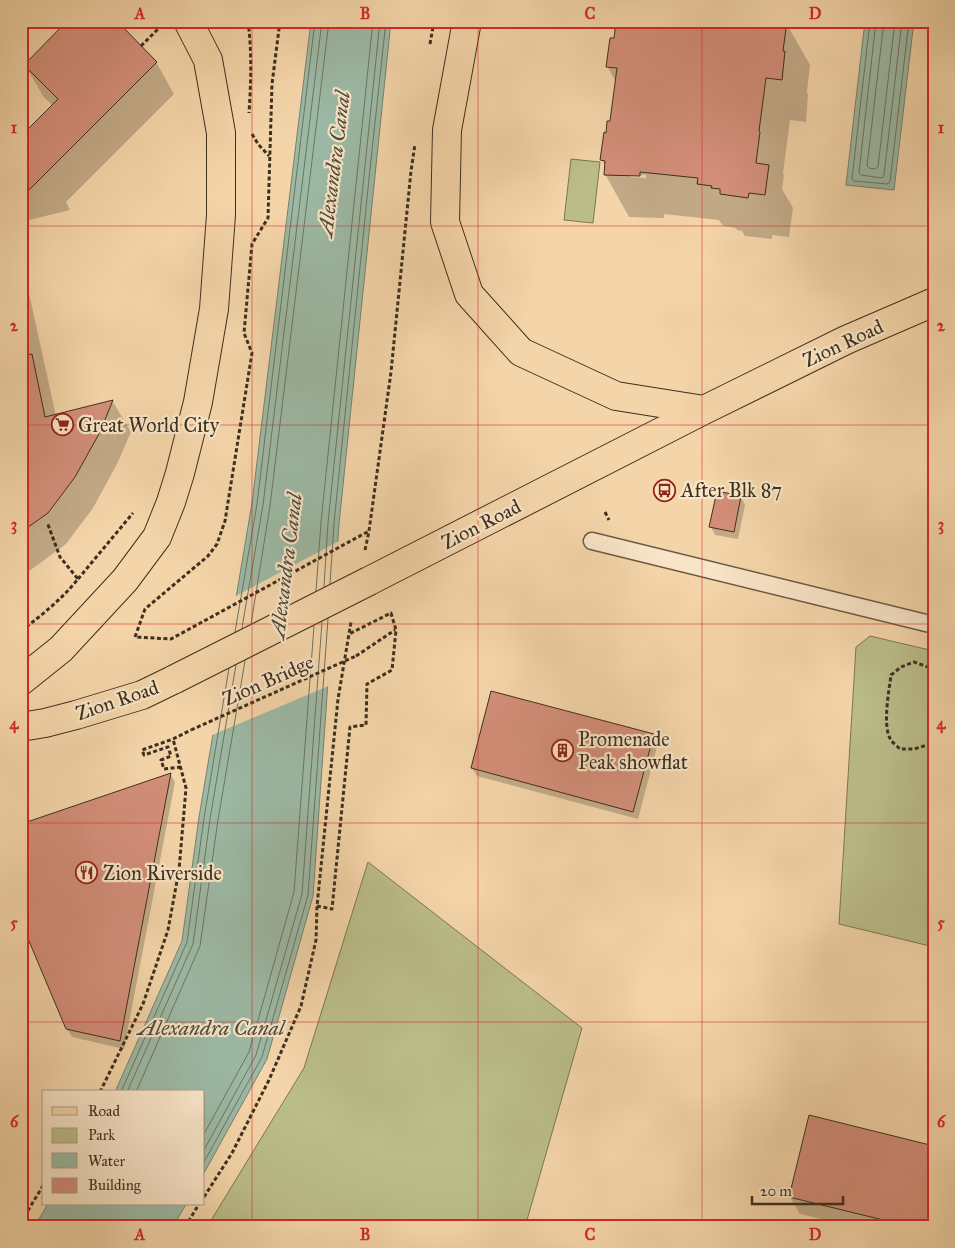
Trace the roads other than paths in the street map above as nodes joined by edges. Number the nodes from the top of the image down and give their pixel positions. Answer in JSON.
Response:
{"nodes":[{"id":1,"x":188,"y":21,"type":"edge"},
{"id":2,"x":467,"y":21,"type":"edge"},
{"id":3,"x":934,"y":302,"type":"edge"},
{"id":4,"x":704,"y":410,"type":"junction"},
{"id":5,"x":592,"y":541,"type":"dead end"},
{"id":6,"x":934,"y":624,"type":"edge"},
{"id":7,"x":21,"y":681,"type":"edge"},
{"id":8,"x":21,"y":726,"type":"edge"}],
"edges":[{"from":1,"to":7,"type":"main road"},
{"from":2,"to":4,"type":"main road"},
{"from":3,"to":4,"type":"main road","name":"Zion Road"},
{"from":4,"to":8,"type":"main road","name":"Zion Road","bridge":true},
{"from":5,"to":6,"type":"lane"}]}
